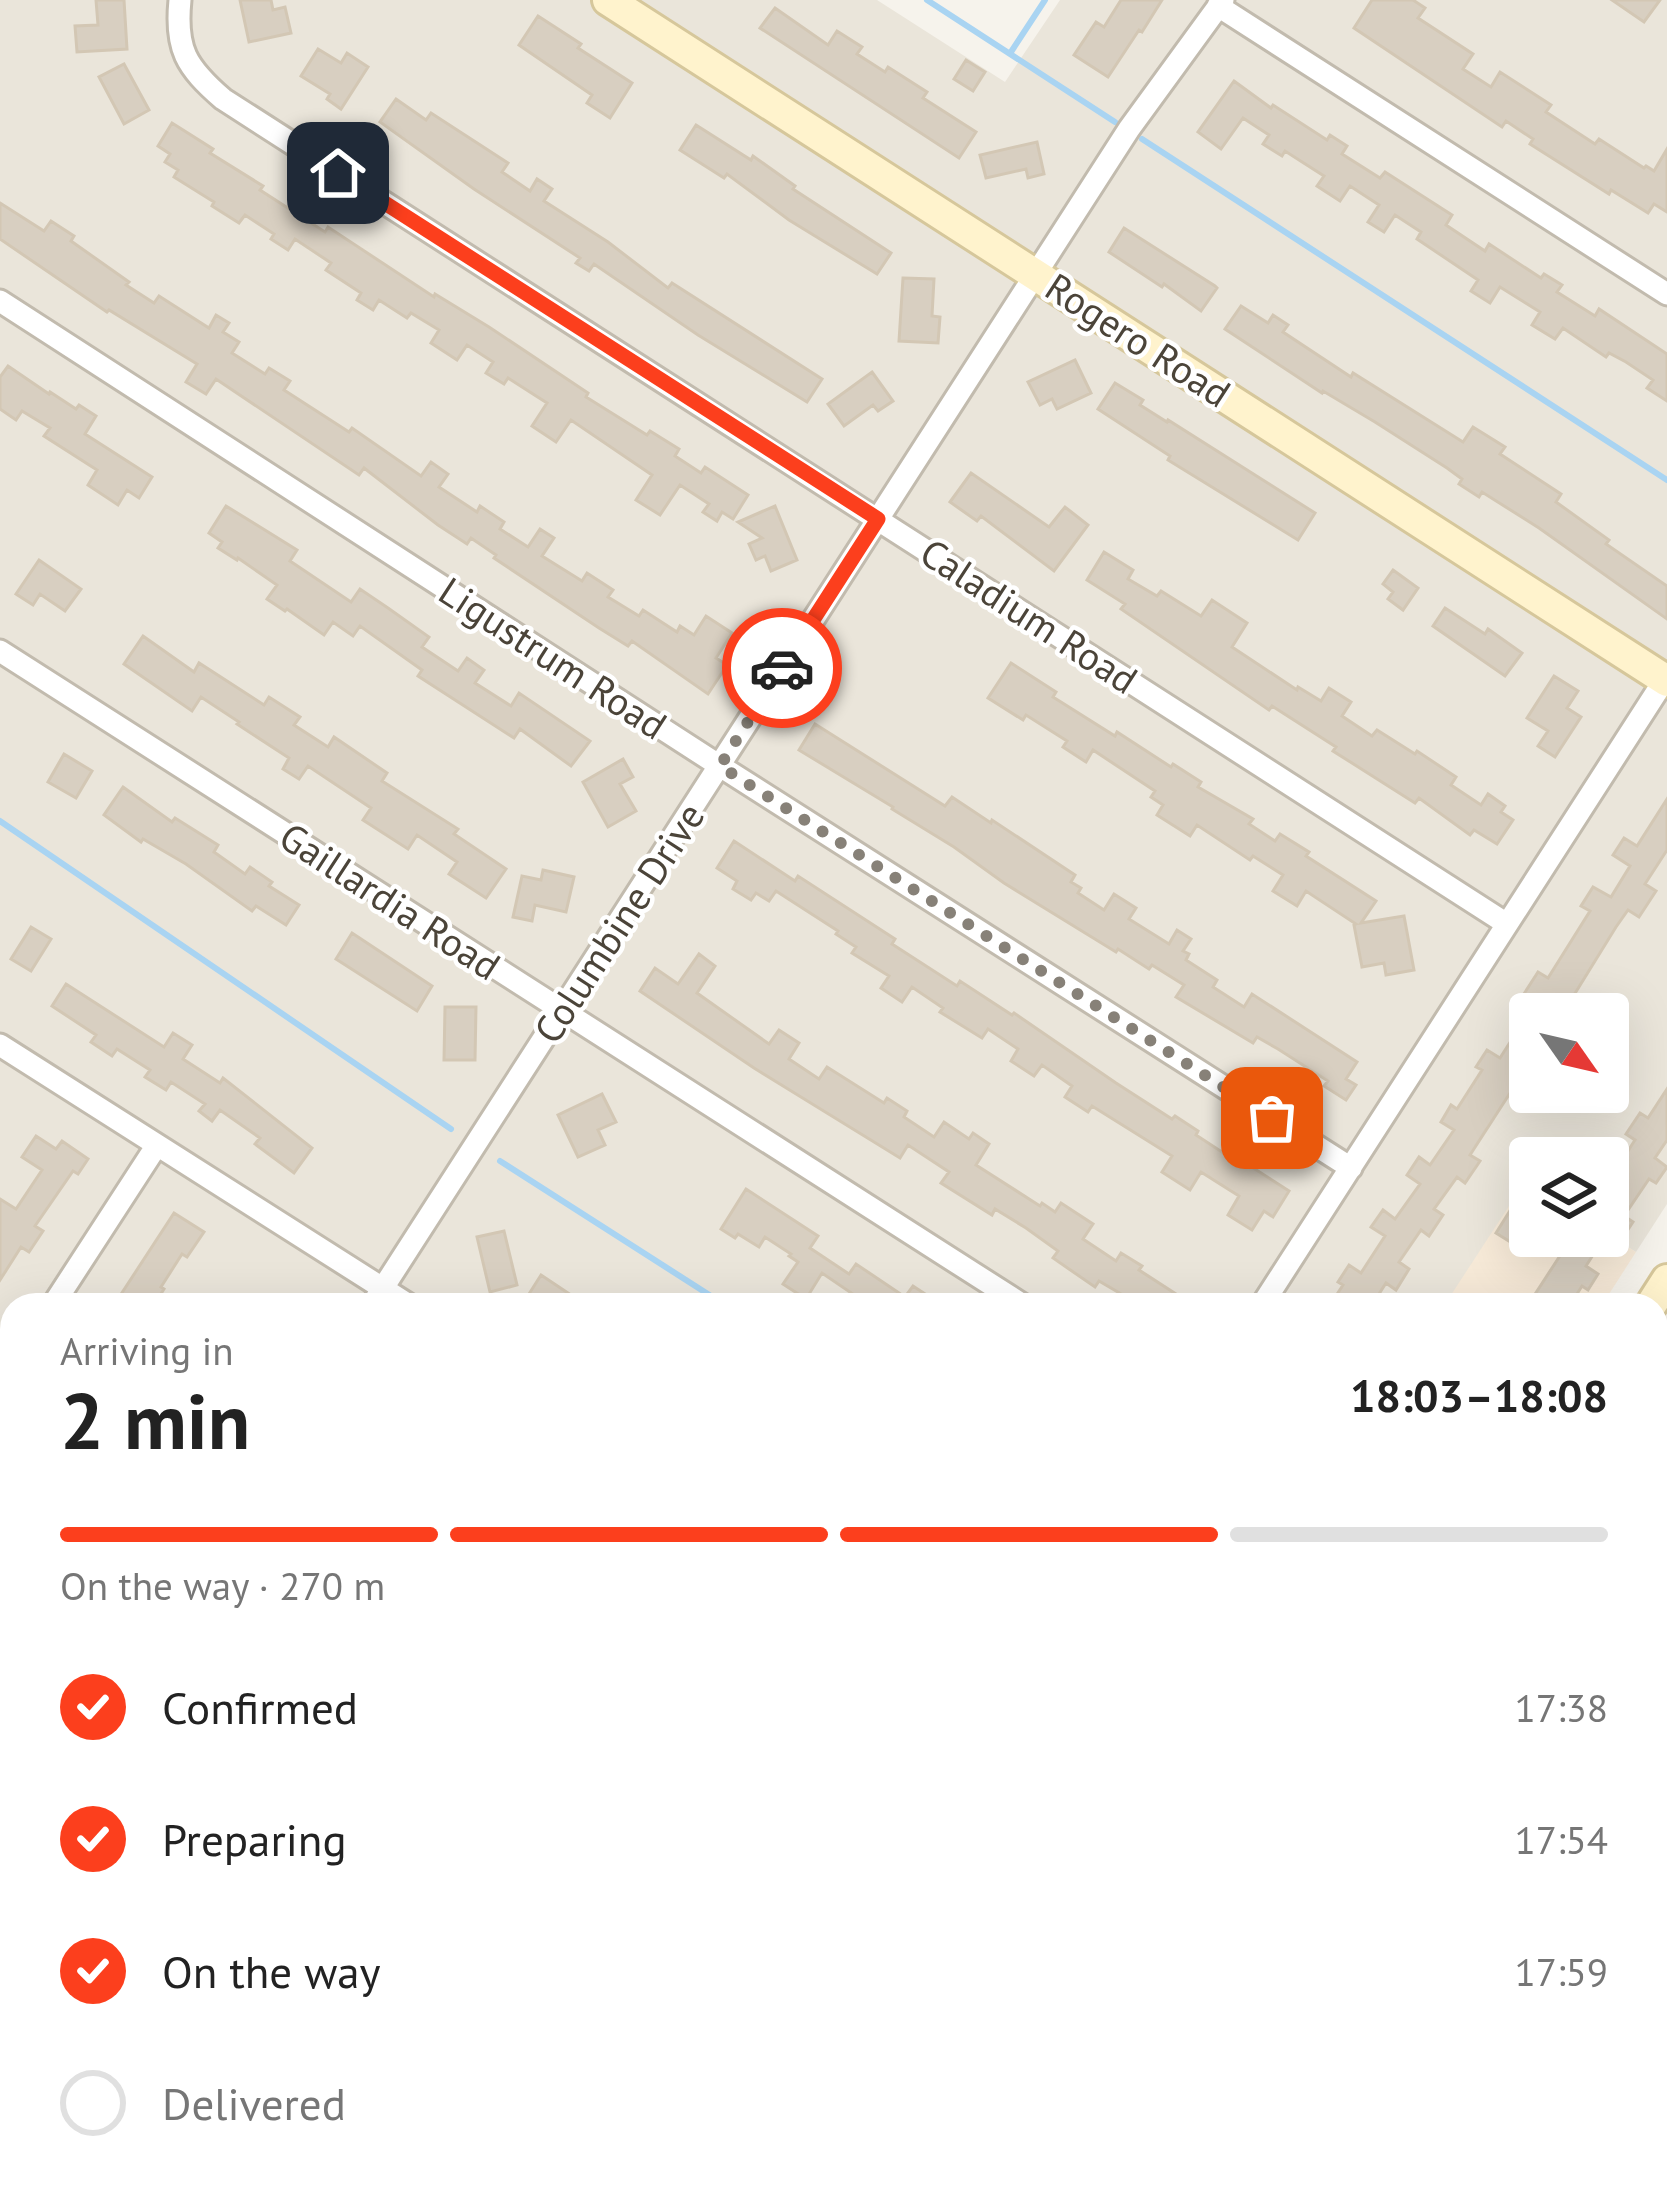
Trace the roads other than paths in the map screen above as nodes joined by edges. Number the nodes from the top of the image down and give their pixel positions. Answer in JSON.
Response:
{"nodes":[{"id":1,"x":180,"y":0,"type":"edge"},
{"id":2,"x":608,"y":0,"type":"edge"},
{"id":3,"x":1221,"y":3,"type":"edge"},
{"id":4,"x":1036,"y":274,"type":"junction"},
{"id":5,"x":1667,"y":294,"type":"edge"},
{"id":6,"x":0,"y":301,"type":"edge"},
{"id":7,"x":878,"y":519,"type":"junction"},
{"id":8,"x":0,"y":651,"type":"edge"},
{"id":9,"x":1666,"y":680,"type":"edge"},
{"id":10,"x":720,"y":766,"type":"junction"},
{"id":11,"x":1507,"y":924,"type":"junction"},
{"id":12,"x":562,"y":1011,"type":"junction"},
{"id":13,"x":0,"y":1045,"type":"edge"},
{"id":14,"x":157,"y":1145,"type":"junction"},
{"id":15,"x":1351,"y":1168,"type":"junction"},
{"id":16,"x":61,"y":1293,"type":"edge"},
{"id":17,"x":372,"y":1293,"type":"edge"},
{"id":18,"x":381,"y":1293,"type":"edge"},
{"id":19,"x":1004,"y":1293,"type":"edge"},
{"id":20,"x":1270,"y":1293,"type":"edge"}],
"edges":[{"from":1,"to":7,"type":"street","name":"Caladium Road"},
{"from":2,"to":4,"type":"main road","name":"Rogero Road"},
{"from":3,"to":4,"type":"street","name":"Columbine Drive"},
{"from":3,"to":5,"type":"street"},
{"from":4,"to":7,"type":"street","name":"Columbine Drive"},
{"from":4,"to":9,"type":"main road","name":"Rogero Road"},
{"from":6,"to":10,"type":"street","name":"Ligustrum Road"},
{"from":7,"to":10,"type":"street","name":"Columbine Drive"},
{"from":7,"to":11,"type":"street","name":"Caladium Road"},
{"from":8,"to":12,"type":"street","name":"Gaillardia Road"},
{"from":9,"to":11,"type":"street"},
{"from":10,"to":12,"type":"street","name":"Columbine Drive"},
{"from":10,"to":15,"type":"street","name":"Ligustrum Road"},
{"from":11,"to":15,"type":"street"},
{"from":12,"to":18,"type":"street","name":"Columbine Drive"},
{"from":12,"to":19,"type":"street","name":"Gaillardia Road"},
{"from":13,"to":14,"type":"street"},
{"from":14,"to":16,"type":"street"},
{"from":14,"to":17,"type":"street"},
{"from":15,"to":20,"type":"street"}]}
